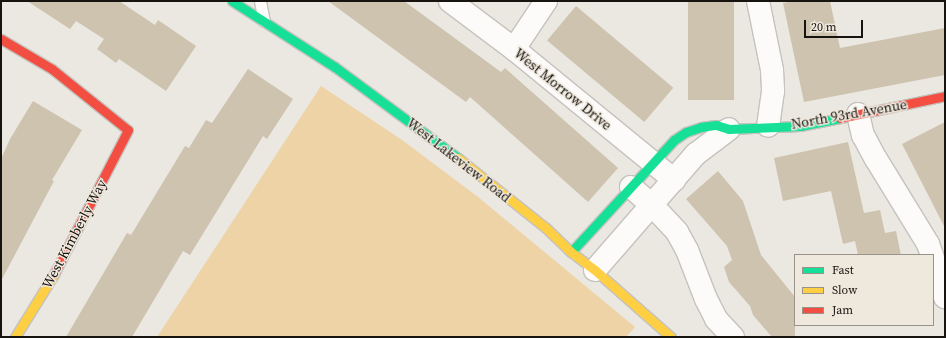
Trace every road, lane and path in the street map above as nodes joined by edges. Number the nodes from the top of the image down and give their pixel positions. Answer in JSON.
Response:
{"nodes":[{"id":1,"x":232,"y":1,"type":"edge"},
{"id":2,"x":260,"y":1,"type":"edge"},
{"id":3,"x":450,"y":1,"type":"edge"},
{"id":4,"x":546,"y":1,"type":"edge"},
{"id":5,"x":758,"y":1,"type":"edge"},
{"id":6,"x":264,"y":21,"type":"junction"},
{"id":7,"x":1,"y":39,"type":"edge"},
{"id":8,"x":514,"y":50,"type":"junction"},
{"id":9,"x":945,"y":96,"type":"edge"},
{"id":10,"x":858,"y":114,"type":"junction"},
{"id":11,"x":768,"y":126,"type":"junction"},
{"id":12,"x":729,"y":129,"type":"junction"},
{"id":13,"x":654,"y":162,"type":"junction"},
{"id":14,"x":674,"y":180,"type":"junction"},
{"id":15,"x":631,"y":186,"type":"junction"},
{"id":16,"x":652,"y":205,"type":"junction"},
{"id":17,"x":571,"y":252,"type":"junction"},
{"id":18,"x":932,"y":254,"type":"edge"},
{"id":19,"x":934,"y":261,"type":"edge"},
{"id":20,"x":595,"y":270,"type":"junction"},
{"id":21,"x":945,"y":297,"type":"edge"},
{"id":22,"x":15,"y":337,"type":"edge"},
{"id":23,"x":671,"y":337,"type":"edge"},
{"id":24,"x":733,"y":337,"type":"edge"}],
"edges":[{"from":1,"to":6,"type":"street","name":"West Lakeview Road"},
{"from":2,"to":6,"type":"lane"},
{"from":3,"to":8,"type":"street","name":"West Morrow Drive"},
{"from":4,"to":8,"type":"street"},
{"from":5,"to":11,"type":"street"},
{"from":6,"to":17,"type":"street","name":"West Lakeview Road"},
{"from":7,"to":22,"type":"street","name":"West Kimberly Way"},
{"from":8,"to":13,"type":"street","name":"West Morrow Drive"},
{"from":9,"to":10,"type":"street","name":"North 93rd Avenue"},
{"from":10,"to":11,"type":"street","name":"North 93rd Avenue"},
{"from":10,"to":18,"type":"street"},
{"from":11,"to":12,"type":"street","name":"North 93rd Avenue"},
{"from":12,"to":13,"type":"street","name":"North 93rd Avenue"},
{"from":12,"to":14,"type":"street"},
{"from":13,"to":14,"type":"street","name":"West Morrow Drive"},
{"from":13,"to":15,"type":"street","name":"North 93rd Avenue"},
{"from":14,"to":16,"type":"street"},
{"from":15,"to":16,"type":"street"},
{"from":15,"to":17,"type":"street","name":"North 93rd Avenue"},
{"from":16,"to":20,"type":"street"},
{"from":16,"to":24,"type":"street"},
{"from":17,"to":20,"type":"street","name":"West Lakeview Road"},
{"from":19,"to":21,"type":"street"},
{"from":20,"to":23,"type":"street","name":"West Lakeview Road"}]}
